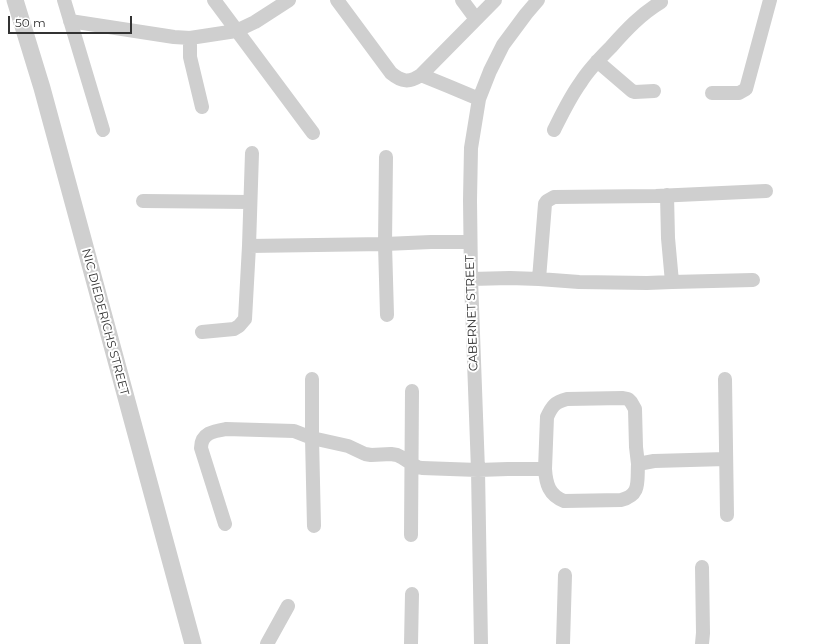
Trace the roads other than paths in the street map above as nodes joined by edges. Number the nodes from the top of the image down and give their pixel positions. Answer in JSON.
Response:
{"nodes":[{"id":1,"x":15,"y":0,"type":"edge"},
{"id":2,"x":64,"y":0,"type":"edge"},
{"id":3,"x":214,"y":0,"type":"edge"},
{"id":4,"x":289,"y":0,"type":"edge"},
{"id":5,"x":337,"y":0,"type":"edge"},
{"id":6,"x":462,"y":0,"type":"edge"},
{"id":7,"x":495,"y":0,"type":"edge"},
{"id":8,"x":538,"y":0,"type":"edge"},
{"id":9,"x":770,"y":0,"type":"edge"},
{"id":10,"x":662,"y":1,"type":"edge"},
{"id":11,"x":476,"y":19,"type":"junction"},
{"id":12,"x":70,"y":21,"type":"junction"},
{"id":13,"x":236,"y":31,"type":"junction"},
{"id":14,"x":190,"y":38,"type":"junction"},
{"id":15,"x":597,"y":61,"type":"junction"},
{"id":16,"x":421,"y":75,"type":"junction"},
{"id":17,"x":654,"y":91,"type":"dead end"},
{"id":18,"x":712,"y":93,"type":"dead end"},
{"id":19,"x":480,"y":99,"type":"junction"},
{"id":20,"x":202,"y":107,"type":"dead end"},
{"id":21,"x":103,"y":130,"type":"dead end"},
{"id":22,"x":554,"y":130,"type":"dead end"},
{"id":23,"x":313,"y":133,"type":"dead end"},
{"id":24,"x":252,"y":153,"type":"dead end"},
{"id":25,"x":386,"y":157,"type":"dead end"},
{"id":26,"x":766,"y":191,"type":"dead end"},
{"id":27,"x":667,"y":195,"type":"junction"},
{"id":28,"x":143,"y":200,"type":"dead end"},
{"id":29,"x":250,"y":202,"type":"junction"},
{"id":30,"x":470,"y":242,"type":"junction"},
{"id":31,"x":385,"y":244,"type":"junction"},
{"id":32,"x":249,"y":246,"type":"junction"},
{"id":33,"x":471,"y":279,"type":"junction"},
{"id":34,"x":539,"y":279,"type":"junction"},
{"id":35,"x":753,"y":280,"type":"dead end"},
{"id":36,"x":672,"y":282,"type":"junction"},
{"id":37,"x":387,"y":315,"type":"dead end"},
{"id":38,"x":202,"y":332,"type":"dead end"},
{"id":39,"x":312,"y":379,"type":"dead end"},
{"id":40,"x":725,"y":379,"type":"dead end"},
{"id":41,"x":412,"y":391,"type":"dead end"},
{"id":42,"x":312,"y":438,"type":"junction"},
{"id":43,"x":726,"y":459,"type":"junction"},
{"id":44,"x":412,"y":463,"type":"junction"},
{"id":45,"x":638,"y":464,"type":"junction"},
{"id":46,"x":545,"y":469,"type":"junction"},
{"id":47,"x":478,"y":470,"type":"junction"},
{"id":48,"x":728,"y":515,"type":"dead end"},
{"id":49,"x":225,"y":524,"type":"dead end"},
{"id":50,"x":314,"y":526,"type":"dead end"},
{"id":51,"x":411,"y":536,"type":"dead end"},
{"id":52,"x":702,"y":568,"type":"dead end"},
{"id":53,"x":565,"y":575,"type":"dead end"},
{"id":54,"x":412,"y":594,"type":"dead end"},
{"id":55,"x":288,"y":606,"type":"dead end"},
{"id":56,"x":193,"y":644,"type":"edge"},
{"id":57,"x":267,"y":644,"type":"edge"},
{"id":58,"x":411,"y":644,"type":"edge"},
{"id":59,"x":481,"y":644,"type":"edge"},
{"id":60,"x":563,"y":644,"type":"edge"},
{"id":61,"x":702,"y":644,"type":"edge"}],
"edges":[{"from":1,"to":56,"type":"street","name":"NIC DIEDERICHS STREET"},
{"from":2,"to":12,"type":"street"},
{"from":3,"to":13,"type":"street"},
{"from":4,"to":13,"type":"street"},
{"from":5,"to":16,"type":"street"},
{"from":6,"to":11,"type":"street"},
{"from":7,"to":11,"type":"street"},
{"from":8,"to":19,"type":"street","name":"CABERNET STREET"},
{"from":9,"to":18,"type":"street"},
{"from":10,"to":15,"type":"street"},
{"from":11,"to":16,"type":"street"},
{"from":12,"to":14,"type":"street"},
{"from":12,"to":21,"type":"street"},
{"from":13,"to":14,"type":"street"},
{"from":13,"to":23,"type":"street"},
{"from":14,"to":20,"type":"street"},
{"from":15,"to":17,"type":"street"},
{"from":15,"to":22,"type":"street"},
{"from":16,"to":19,"type":"street"},
{"from":19,"to":30,"type":"street","name":"CABERNET STREET"},
{"from":24,"to":29,"type":"street"},
{"from":25,"to":31,"type":"street"},
{"from":26,"to":27,"type":"street"},
{"from":27,"to":34,"type":"street"},
{"from":27,"to":36,"type":"street"},
{"from":28,"to":29,"type":"street"},
{"from":29,"to":32,"type":"street"},
{"from":30,"to":31,"type":"street"},
{"from":30,"to":33,"type":"street","name":"CABERNET STREET"},
{"from":31,"to":32,"type":"street"},
{"from":31,"to":37,"type":"street"},
{"from":32,"to":38,"type":"street"},
{"from":33,"to":34,"type":"street"},
{"from":33,"to":47,"type":"street","name":"CABERNET STREET"},
{"from":34,"to":36,"type":"street"},
{"from":35,"to":36,"type":"street"},
{"from":39,"to":42,"type":"street"},
{"from":40,"to":43,"type":"street"},
{"from":41,"to":44,"type":"street"},
{"from":42,"to":44,"type":"street"},
{"from":42,"to":49,"type":"street"},
{"from":42,"to":50,"type":"street"},
{"from":43,"to":45,"type":"street"},
{"from":43,"to":48,"type":"street"},
{"from":44,"to":47,"type":"street"},
{"from":44,"to":51,"type":"street"},
{"from":45,"to":46,"type":"street"},
{"from":45,"to":46,"type":"street"},
{"from":46,"to":47,"type":"street"},
{"from":47,"to":59,"type":"street","name":"CABERNET STREET"},
{"from":52,"to":61,"type":"street"},
{"from":53,"to":60,"type":"street"},
{"from":54,"to":58,"type":"street"},
{"from":55,"to":57,"type":"street"}]}
